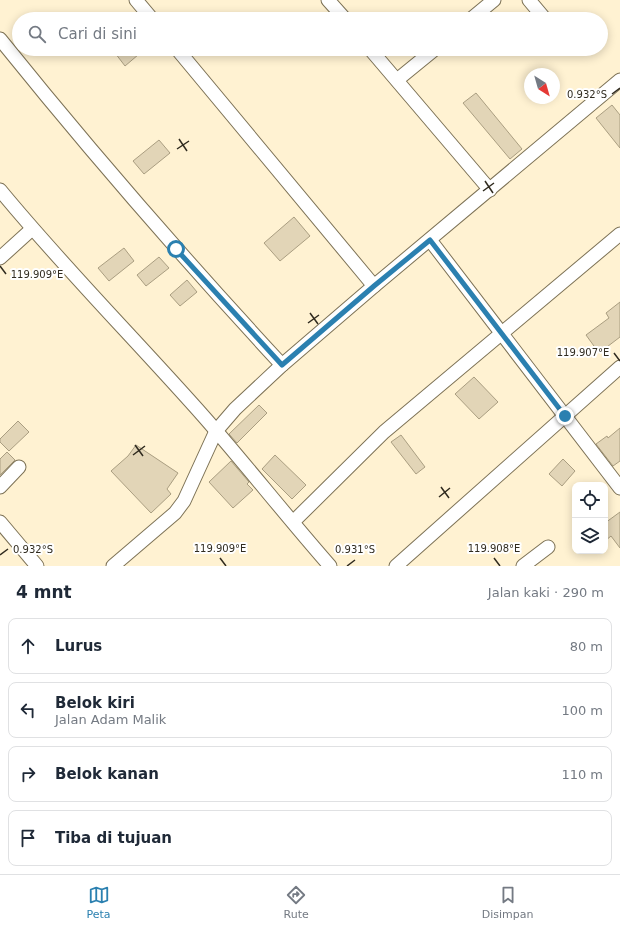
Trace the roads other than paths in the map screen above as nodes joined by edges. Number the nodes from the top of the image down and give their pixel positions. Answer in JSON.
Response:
{"nodes":[{"id":1,"x":136,"y":0,"type":"edge"},
{"id":2,"x":328,"y":0,"type":"edge"},
{"id":3,"x":529,"y":0,"type":"edge"},
{"id":4,"x":486,"y":2,"type":"edge"},
{"id":5,"x":146,"y":12,"type":"edge"},
{"id":6,"x":339,"y":12,"type":"edge"},
{"id":7,"x":477,"y":12,"type":"edge"},
{"id":8,"x":539,"y":12,"type":"edge"},
{"id":9,"x":0,"y":39,"type":"edge"},
{"id":10,"x":12,"y":54,"type":"edge"},
{"id":11,"x":14,"y":56,"type":"edge"},
{"id":12,"x":183,"y":56,"type":"edge"},
{"id":13,"x":376,"y":56,"type":"edge"},
{"id":14,"x":426,"y":56,"type":"edge"},
{"id":15,"x":397,"y":80,"type":"junction"},
{"id":16,"x":620,"y":80,"type":"edge"},
{"id":17,"x":0,"y":190,"type":"edge"},
{"id":18,"x":490,"y":190,"type":"junction"},
{"id":19,"x":32,"y":229,"type":"junction"},
{"id":20,"x":620,"y":234,"type":"edge"},
{"id":21,"x":430,"y":240,"type":"junction"},
{"id":22,"x":0,"y":258,"type":"edge"},
{"id":23,"x":374,"y":286,"type":"junction"},
{"id":24,"x":501,"y":333,"type":"junction"},
{"id":25,"x":282,"y":365,"type":"junction"},
{"id":26,"x":620,"y":367,"type":"edge"},
{"id":27,"x":565,"y":416,"type":"junction"},
{"id":28,"x":216,"y":431,"type":"junction"},
{"id":29,"x":19,"y":467,"type":"dead end"},
{"id":30,"x":0,"y":487,"type":"edge"},
{"id":31,"x":620,"y":488,"type":"edge"},
{"id":32,"x":0,"y":522,"type":"edge"},
{"id":33,"x":293,"y":522,"type":"junction"},
{"id":34,"x":548,"y":547,"type":"dead end"},
{"id":35,"x":37,"y":566,"type":"edge"},
{"id":36,"x":113,"y":566,"type":"edge"},
{"id":37,"x":330,"y":566,"type":"edge"},
{"id":38,"x":396,"y":566,"type":"edge"},
{"id":39,"x":523,"y":566,"type":"edge"}],
"edges":[{"from":1,"to":5,"type":"street"},
{"from":2,"to":6,"type":"street"},
{"from":3,"to":8,"type":"street"},
{"from":4,"to":7,"type":"street"},
{"from":9,"to":10,"type":"street"},
{"from":11,"to":25,"type":"street"},
{"from":12,"to":23,"type":"street"},
{"from":13,"to":15,"type":"street"},
{"from":14,"to":15,"type":"street"},
{"from":15,"to":18,"type":"street"},
{"from":16,"to":18,"type":"street"},
{"from":17,"to":19,"type":"street"},
{"from":18,"to":21,"type":"street"},
{"from":19,"to":22,"type":"street"},
{"from":19,"to":28,"type":"street"},
{"from":20,"to":24,"type":"street"},
{"from":21,"to":23,"type":"street"},
{"from":21,"to":24,"type":"street"},
{"from":23,"to":25,"type":"street"},
{"from":24,"to":27,"type":"street"},
{"from":24,"to":33,"type":"street"},
{"from":25,"to":28,"type":"street"},
{"from":26,"to":27,"type":"street"},
{"from":27,"to":31,"type":"street"},
{"from":27,"to":38,"type":"street"},
{"from":28,"to":33,"type":"street"},
{"from":28,"to":36,"type":"street"},
{"from":29,"to":30,"type":"street"},
{"from":32,"to":35,"type":"street"},
{"from":33,"to":37,"type":"street"},
{"from":34,"to":39,"type":"street"}]}
